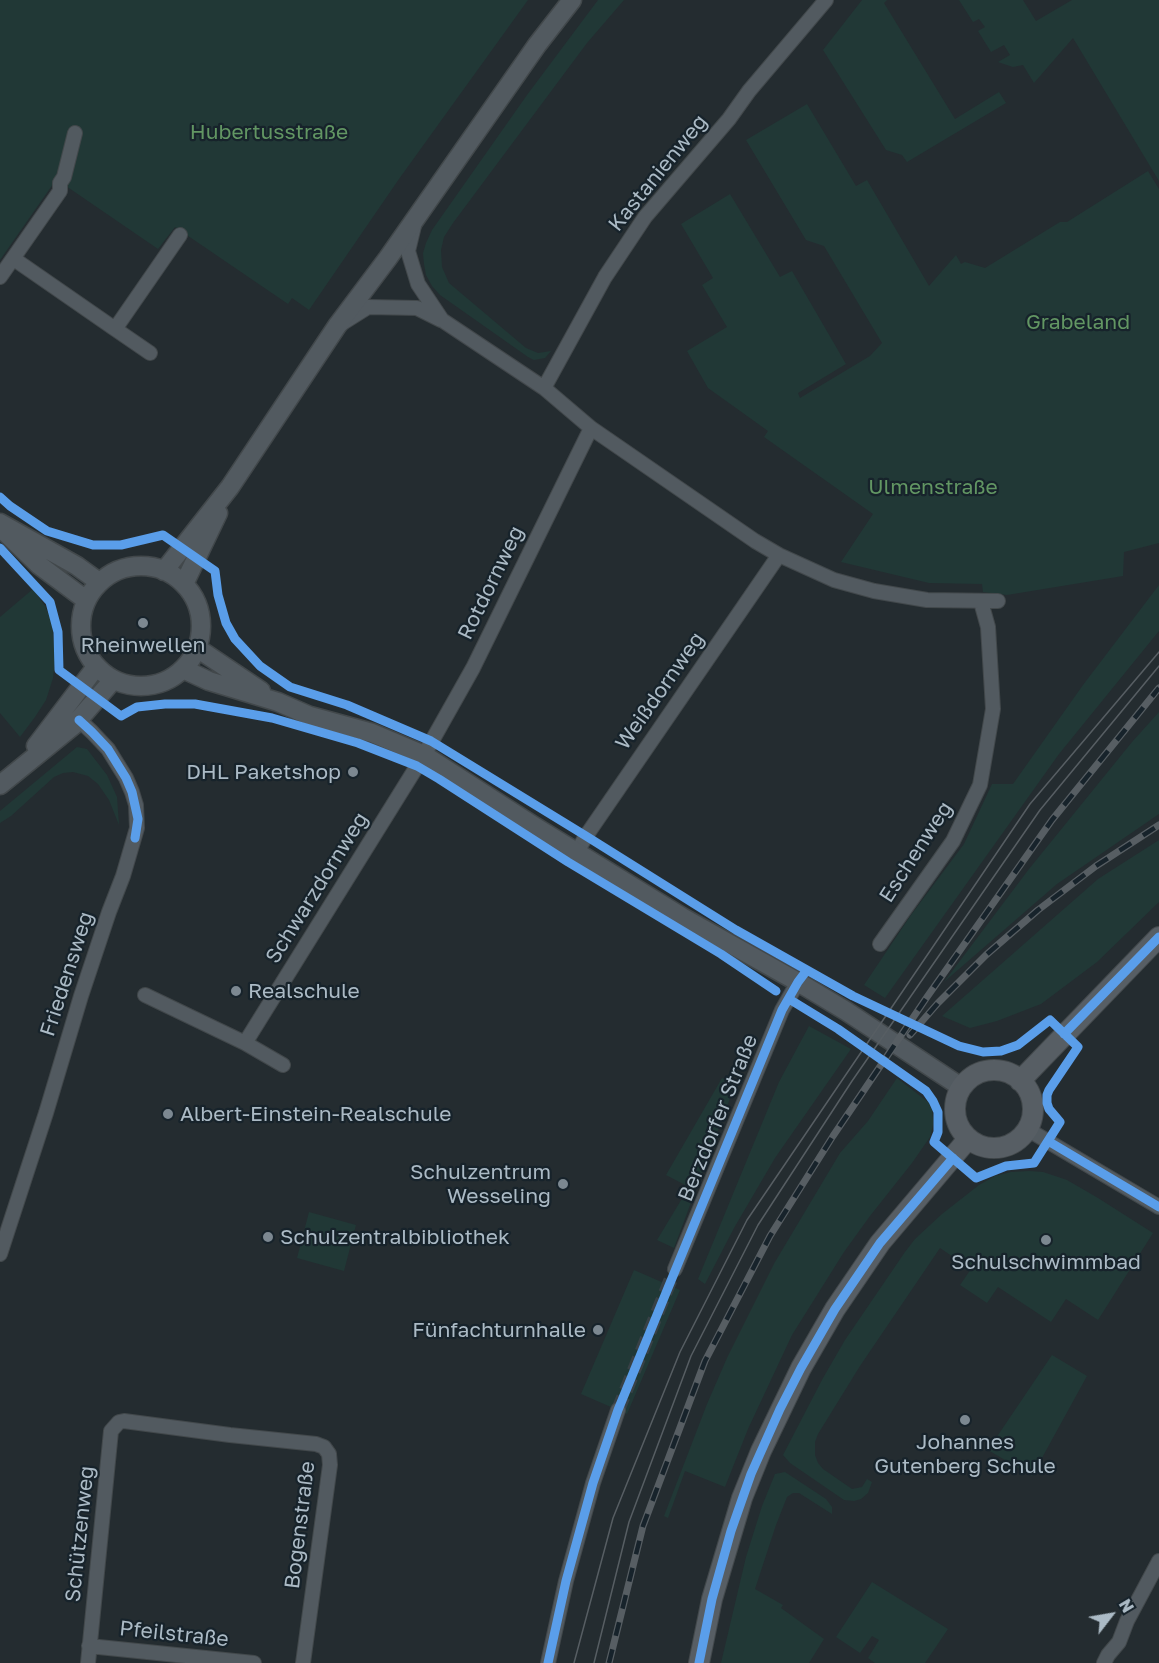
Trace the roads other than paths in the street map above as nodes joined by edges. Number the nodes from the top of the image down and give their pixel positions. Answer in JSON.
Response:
{"nodes":[{"id":1,"x":572,"y":0,"type":"edge"},
{"id":2,"x":826,"y":0,"type":"edge"},
{"id":3,"x":75,"y":133,"type":"dead end"},
{"id":4,"x":417,"y":218,"type":"junction"},
{"id":5,"x":180,"y":235,"type":"dead end"},
{"id":6,"x":14,"y":259,"type":"junction"},
{"id":7,"x":0,"y":277,"type":"edge"},
{"id":8,"x":442,"y":320,"type":"junction"},
{"id":9,"x":337,"y":326,"type":"junction"},
{"id":10,"x":115,"y":329,"type":"junction"},
{"id":11,"x":150,"y":353,"type":"dead end"},
{"id":12,"x":544,"y":388,"type":"junction"},
{"id":13,"x":591,"y":428,"type":"junction"},
{"id":14,"x":230,"y":487,"type":"junction"},
{"id":15,"x":0,"y":523,"type":"edge"},
{"id":16,"x":0,"y":528,"type":"edge"},
{"id":17,"x":779,"y":555,"type":"junction"},
{"id":18,"x":165,"y":571,"type":"junction"},
{"id":19,"x":99,"y":582,"type":"junction"},
{"id":20,"x":184,"y":584,"type":"junction"},
{"id":21,"x":86,"y":600,"type":"junction"},
{"id":22,"x":998,"y":601,"type":"dead end"},
{"id":23,"x":981,"y":602,"type":"junction"},
{"id":24,"x":197,"y":648,"type":"junction"},
{"id":25,"x":96,"y":668,"type":"junction"},
{"id":26,"x":183,"y":669,"type":"junction"},
{"id":27,"x":113,"y":680,"type":"junction"},
{"id":28,"x":278,"y":702,"type":"junction"},
{"id":29,"x":79,"y":720,"type":"junction"},
{"id":30,"x":424,"y":755,"type":"junction"},
{"id":31,"x":19,"y":769,"type":"junction"},
{"id":32,"x":0,"y":785,"type":"edge"},
{"id":33,"x":577,"y":852,"type":"junction"},
{"id":34,"x":1159,"y":937,"type":"edge"},
{"id":35,"x":880,"y":944,"type":"dead end"},
{"id":36,"x":798,"y":982,"type":"junction"},
{"id":37,"x":145,"y":995,"type":"dead end"},
{"id":38,"x":245,"y":1043,"type":"junction"},
{"id":39,"x":283,"y":1065,"type":"dead end"},
{"id":40,"x":1020,"y":1081,"type":"junction"},
{"id":41,"x":961,"y":1087,"type":"junction"},
{"id":42,"x":1028,"y":1129,"type":"junction"},
{"id":43,"x":968,"y":1139,"type":"junction"},
{"id":44,"x":1159,"y":1207,"type":"edge"},
{"id":45,"x":0,"y":1254,"type":"edge"},
{"id":46,"x":675,"y":1269,"type":"tunnel mouth"},
{"id":47,"x":618,"y":1410,"type":"tunnel mouth"},
{"id":48,"x":129,"y":1421,"type":"joint"},
{"id":49,"x":1159,"y":1561,"type":"edge"},
{"id":50,"x":89,"y":1646,"type":"junction"},
{"id":51,"x":88,"y":1663,"type":"edge"},
{"id":52,"x":254,"y":1663,"type":"edge"},
{"id":53,"x":303,"y":1663,"type":"edge"},
{"id":54,"x":548,"y":1663,"type":"edge"},
{"id":55,"x":699,"y":1663,"type":"edge"},
{"id":56,"x":1104,"y":1663,"type":"edge"}],
"edges":[{"from":1,"to":4,"type":"street"},
{"from":2,"to":12,"type":"street","name":"Kastanienweg"},
{"from":3,"to":6,"type":"street"},
{"from":4,"to":8,"type":"street"},
{"from":4,"to":9,"type":"street"},
{"from":5,"to":10,"type":"street"},
{"from":6,"to":7,"type":"street"},
{"from":6,"to":10,"type":"street"},
{"from":8,"to":9,"type":"street"},
{"from":8,"to":12,"type":"street"},
{"from":9,"to":14,"type":"street"},
{"from":10,"to":11,"type":"street"},
{"from":12,"to":13,"type":"street"},
{"from":13,"to":17,"type":"street"},
{"from":13,"to":30,"type":"street","name":"Rotdornweg"},
{"from":14,"to":18,"type":"street"},
{"from":14,"to":20,"type":"street"},
{"from":15,"to":19,"type":"street"},
{"from":16,"to":21,"type":"street"},
{"from":17,"to":23,"type":"street"},
{"from":17,"to":33,"type":"street","name":"Weißdornweg"},
{"from":18,"to":19,"type":"street"},
{"from":18,"to":20,"type":"street"},
{"from":19,"to":21,"type":"street"},
{"from":20,"to":24,"type":"street"},
{"from":21,"to":25,"type":"street"},
{"from":22,"to":23,"type":"street"},
{"from":23,"to":35,"type":"street","name":"Eschenweg"},
{"from":24,"to":26,"type":"street"},
{"from":24,"to":28,"type":"street"},
{"from":25,"to":27,"type":"street"},
{"from":25,"to":31,"type":"street"},
{"from":26,"to":27,"type":"street"},
{"from":26,"to":28,"type":"street"},
{"from":27,"to":29,"type":"street"},
{"from":28,"to":30,"type":"street"},
{"from":29,"to":31,"type":"street"},
{"from":29,"to":45,"type":"street","name":"Friedensweg"},
{"from":30,"to":33,"type":"street"},
{"from":30,"to":38,"type":"street","name":"Schwarzdornweg"},
{"from":31,"to":32,"type":"street"},
{"from":33,"to":36,"type":"street"},
{"from":34,"to":40,"type":"main road"},
{"from":36,"to":41,"type":"street"},
{"from":36,"to":46,"type":"street","name":"Berzdorfer Straße"},
{"from":37,"to":38,"type":"street"},
{"from":38,"to":39,"type":"street"},
{"from":40,"to":41,"type":"main road"},
{"from":40,"to":42,"type":"main road"},
{"from":41,"to":43,"type":"main road"},
{"from":42,"to":43,"type":"main road"},
{"from":42,"to":44,"type":"street"},
{"from":43,"to":55,"type":"main road"},
{"from":47,"to":54,"type":"street"},
{"from":48,"to":50,"type":"street","name":"Schützenweg"},
{"from":48,"to":53,"type":"street","name":"Bogenstraße"},
{"from":49,"to":56,"type":"street"},
{"from":50,"to":51,"type":"street","name":"Schützenweg"},
{"from":50,"to":52,"type":"street","name":"Pfeilstraße"}]}
